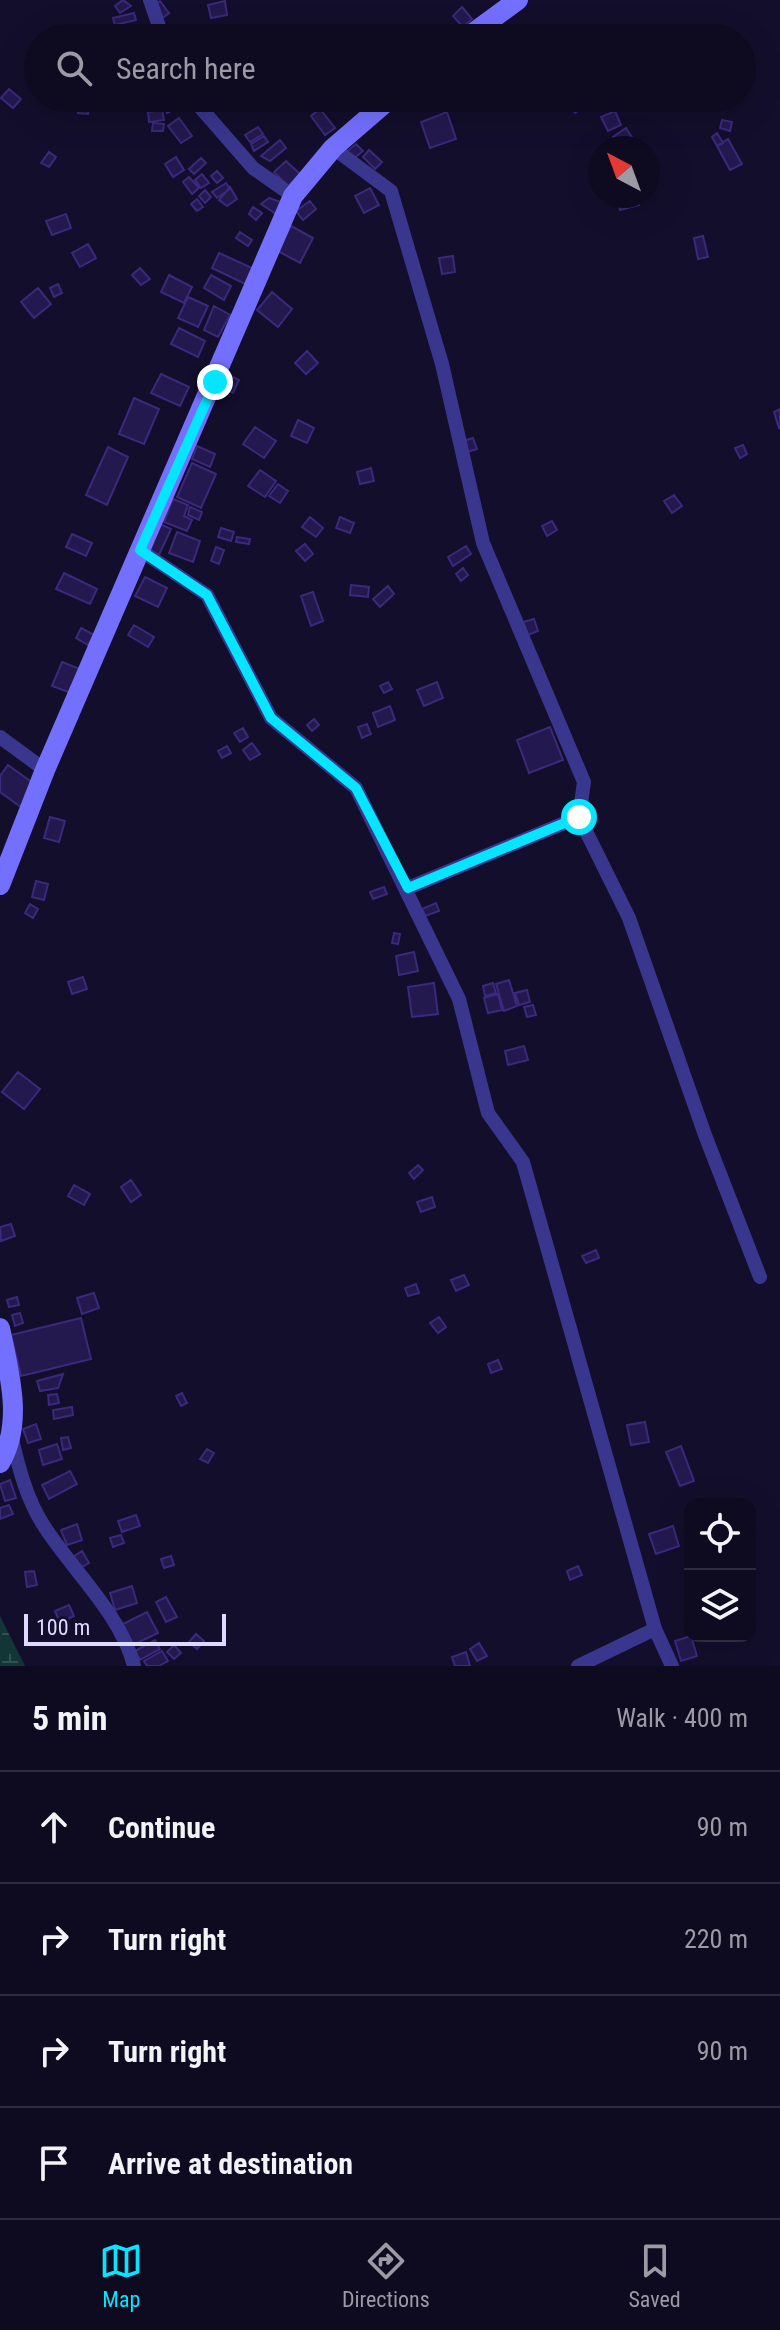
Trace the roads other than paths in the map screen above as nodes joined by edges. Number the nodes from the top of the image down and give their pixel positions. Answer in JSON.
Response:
{"nodes":[{"id":1,"x":150,"y":0,"type":"edge"},
{"id":2,"x":518,"y":0,"type":"edge"},
{"id":3,"x":158,"y":24,"type":"edge"},
{"id":4,"x":485,"y":24,"type":"edge"},
{"id":5,"x":204,"y":112,"type":"edge"},
{"id":6,"x":375,"y":112,"type":"edge"},
{"id":7,"x":333,"y":148,"type":"junction"},
{"id":8,"x":293,"y":196,"type":"junction"},
{"id":9,"x":140,"y":550,"type":"junction"},
{"id":10,"x":0,"y":737,"type":"edge"},
{"id":11,"x":45,"y":770,"type":"junction"},
{"id":12,"x":579,"y":817,"type":"junction"},
{"id":13,"x":0,"y":885,"type":"edge"},
{"id":14,"x":408,"y":888,"type":"junction"},
{"id":15,"x":760,"y":1277,"type":"dead end"},
{"id":16,"x":0,"y":1328,"type":"edge"},
{"id":17,"x":12,"y":1439,"type":"junction"},
{"id":18,"x":0,"y":1463,"type":"edge"},
{"id":19,"x":655,"y":1629,"type":"junction"},
{"id":20,"x":134,"y":1666,"type":"edge"},
{"id":21,"x":578,"y":1666,"type":"edge"},
{"id":22,"x":672,"y":1666,"type":"edge"}],
"edges":[{"from":1,"to":3,"type":"street"},
{"from":2,"to":4,"type":"street"},
{"from":5,"to":8,"type":"street"},
{"from":6,"to":7,"type":"street"},
{"from":7,"to":8,"type":"street"},
{"from":7,"to":12,"type":"street"},
{"from":8,"to":9,"type":"street"},
{"from":9,"to":11,"type":"street"},
{"from":9,"to":14,"type":"street"},
{"from":10,"to":11,"type":"street"},
{"from":11,"to":13,"type":"street"},
{"from":12,"to":14,"type":"street"},
{"from":12,"to":15,"type":"street"},
{"from":14,"to":19,"type":"street"},
{"from":16,"to":17,"type":"street"},
{"from":17,"to":18,"type":"street"},
{"from":17,"to":20,"type":"street"},
{"from":19,"to":21,"type":"street"},
{"from":19,"to":22,"type":"street"}]}
